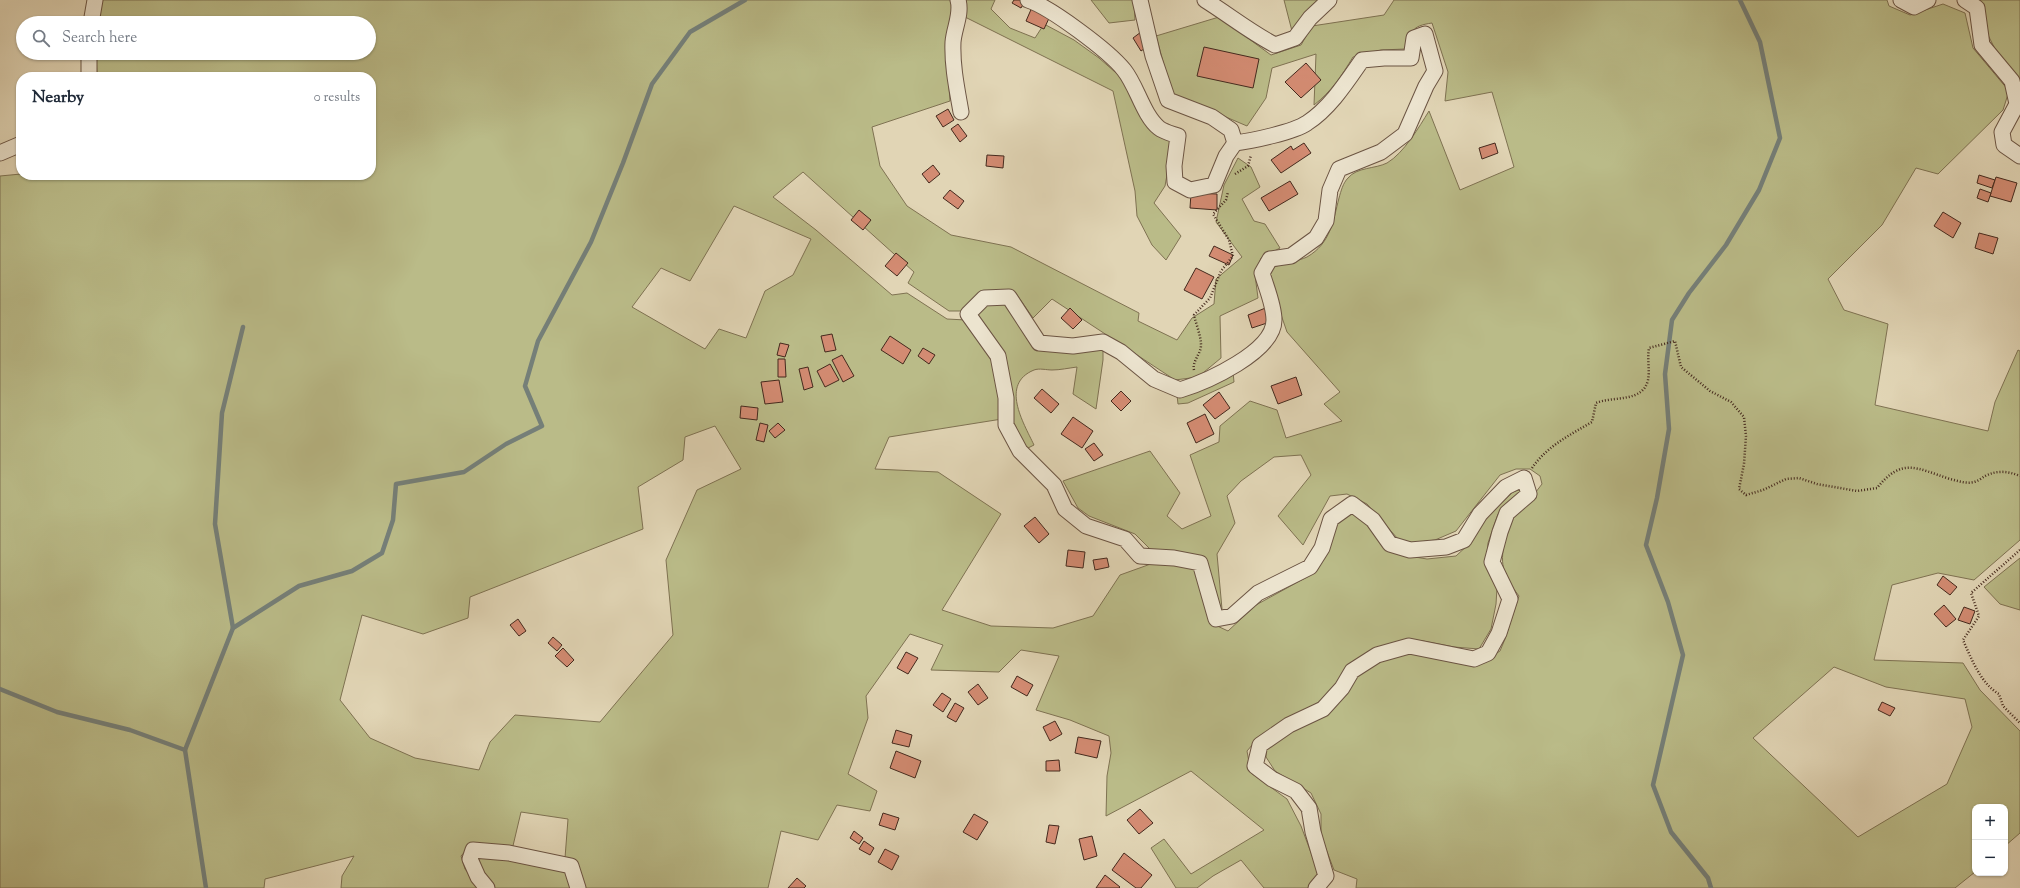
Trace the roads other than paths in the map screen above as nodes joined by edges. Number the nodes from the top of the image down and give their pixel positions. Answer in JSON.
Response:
{"nodes":[{"id":1,"x":95,"y":0,"type":"edge"},
{"id":2,"x":958,"y":0,"type":"edge"},
{"id":3,"x":1028,"y":0,"type":"edge"},
{"id":4,"x":1140,"y":0,"type":"edge"},
{"id":5,"x":1205,"y":0,"type":"edge"},
{"id":6,"x":1329,"y":0,"type":"edge"},
{"id":7,"x":1901,"y":0,"type":"edge"},
{"id":8,"x":1928,"y":0,"type":"edge"},
{"id":9,"x":1965,"y":0,"type":"edge"},
{"id":10,"x":92,"y":16,"type":"edge"},
{"id":11,"x":89,"y":60,"type":"edge"},
{"id":12,"x":89,"y":72,"type":"edge"},
{"id":13,"x":961,"y":112,"type":"dead end"},
{"id":14,"x":1235,"y":143,"type":"junction"},
{"id":15,"x":16,"y":146,"type":"edge"},
{"id":16,"x":0,"y":152,"type":"edge"},
{"id":17,"x":2020,"y":156,"type":"edge"},
{"id":18,"x":487,"y":888,"type":"edge"},
{"id":19,"x":578,"y":888,"type":"edge"},
{"id":20,"x":1316,"y":888,"type":"edge"}],
"edges":[{"from":1,"to":10,"type":"street"},
{"from":2,"to":13,"type":"street"},
{"from":3,"to":14,"type":"street"},
{"from":4,"to":14,"type":"street"},
{"from":5,"to":6,"type":"street"},
{"from":7,"to":8,"type":"street"},
{"from":9,"to":17,"type":"street"},
{"from":11,"to":12,"type":"street"},
{"from":14,"to":20,"type":"street"},
{"from":15,"to":16,"type":"street"},
{"from":18,"to":19,"type":"street"}]}
